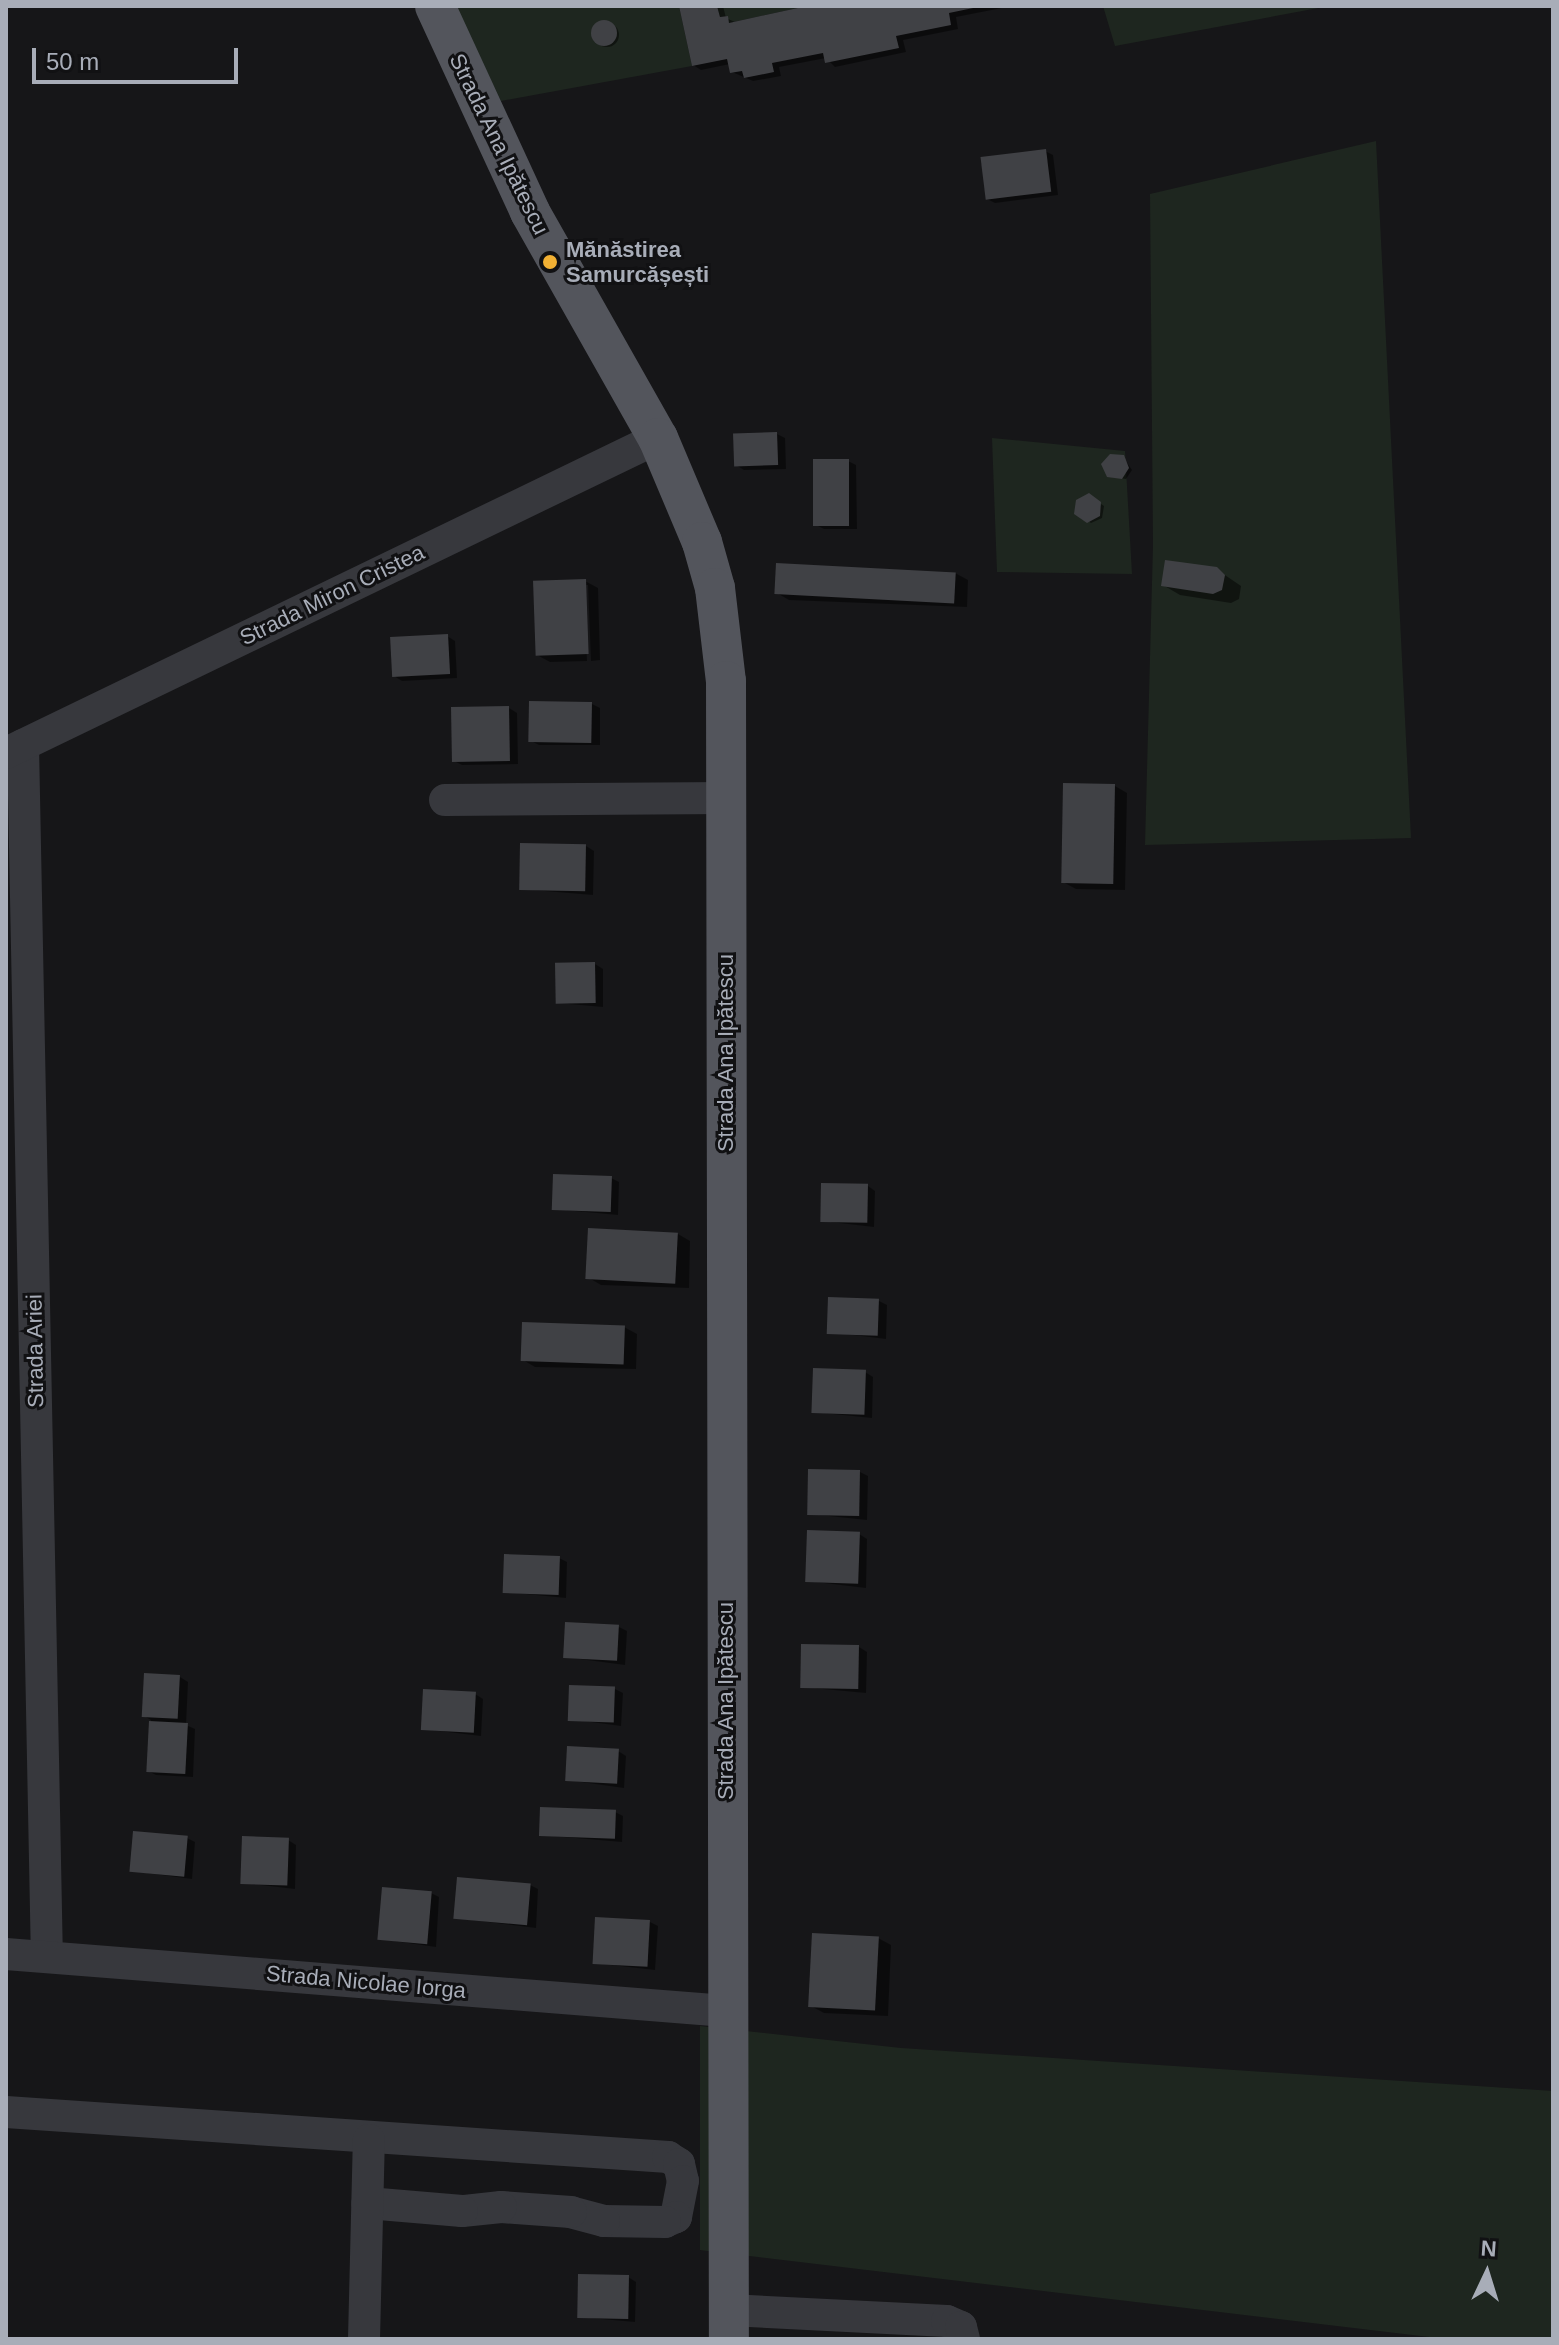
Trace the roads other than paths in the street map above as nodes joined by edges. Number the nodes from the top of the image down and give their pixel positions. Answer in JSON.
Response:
{"nodes":[{"id":1,"x":435,"y":6,"type":"edge"},
{"id":2,"x":658,"y":438,"type":"junction"},
{"id":3,"x":15,"y":749,"type":"edge"},
{"id":4,"x":726,"y":798,"type":"junction"},
{"id":5,"x":445,"y":800,"type":"dead end"},
{"id":6,"x":6,"y":1954,"type":"edge"},
{"id":7,"x":47,"y":1957,"type":"junction"},
{"id":8,"x":726,"y":2011,"type":"junction"},
{"id":9,"x":6,"y":2112,"type":"edge"},
{"id":10,"x":369,"y":2140,"type":"junction"},
{"id":11,"x":727,"y":2188,"type":"junction"},
{"id":12,"x":683,"y":2201,"type":"junction"},
{"id":13,"x":367,"y":2203,"type":"junction"},
{"id":14,"x":729,"y":2325,"type":"edge"},
{"id":15,"x":364,"y":2339,"type":"edge"},
{"id":16,"x":964,"y":2339,"type":"edge"}],
"edges":[{"from":1,"to":2,"type":"main road","name":"Strada Ana Ipătescu"},
{"from":2,"to":3,"type":"street","name":"Strada Miron Cristea"},
{"from":2,"to":4,"type":"main road","name":"Strada Ana Ipătescu"},
{"from":3,"to":7,"type":"street","name":"Strada Ariei"},
{"from":4,"to":5,"type":"street"},
{"from":4,"to":8,"type":"main road","name":"Strada Ana Ipătescu"},
{"from":6,"to":7,"type":"street","name":"Strada Nicolae Iorga"},
{"from":7,"to":8,"type":"street","name":"Strada Nicolae Iorga"},
{"from":8,"to":11,"type":"main road","name":"Strada Ana Ipătescu"},
{"from":9,"to":10,"type":"street"},
{"from":10,"to":12,"type":"street"},
{"from":10,"to":13,"type":"street"},
{"from":11,"to":12,"type":"street"},
{"from":11,"to":14,"type":"main road","name":"Strada Ana Ipătescu"},
{"from":12,"to":13,"type":"street"},
{"from":13,"to":15,"type":"street"},
{"from":14,"to":16,"type":"street"}]}
